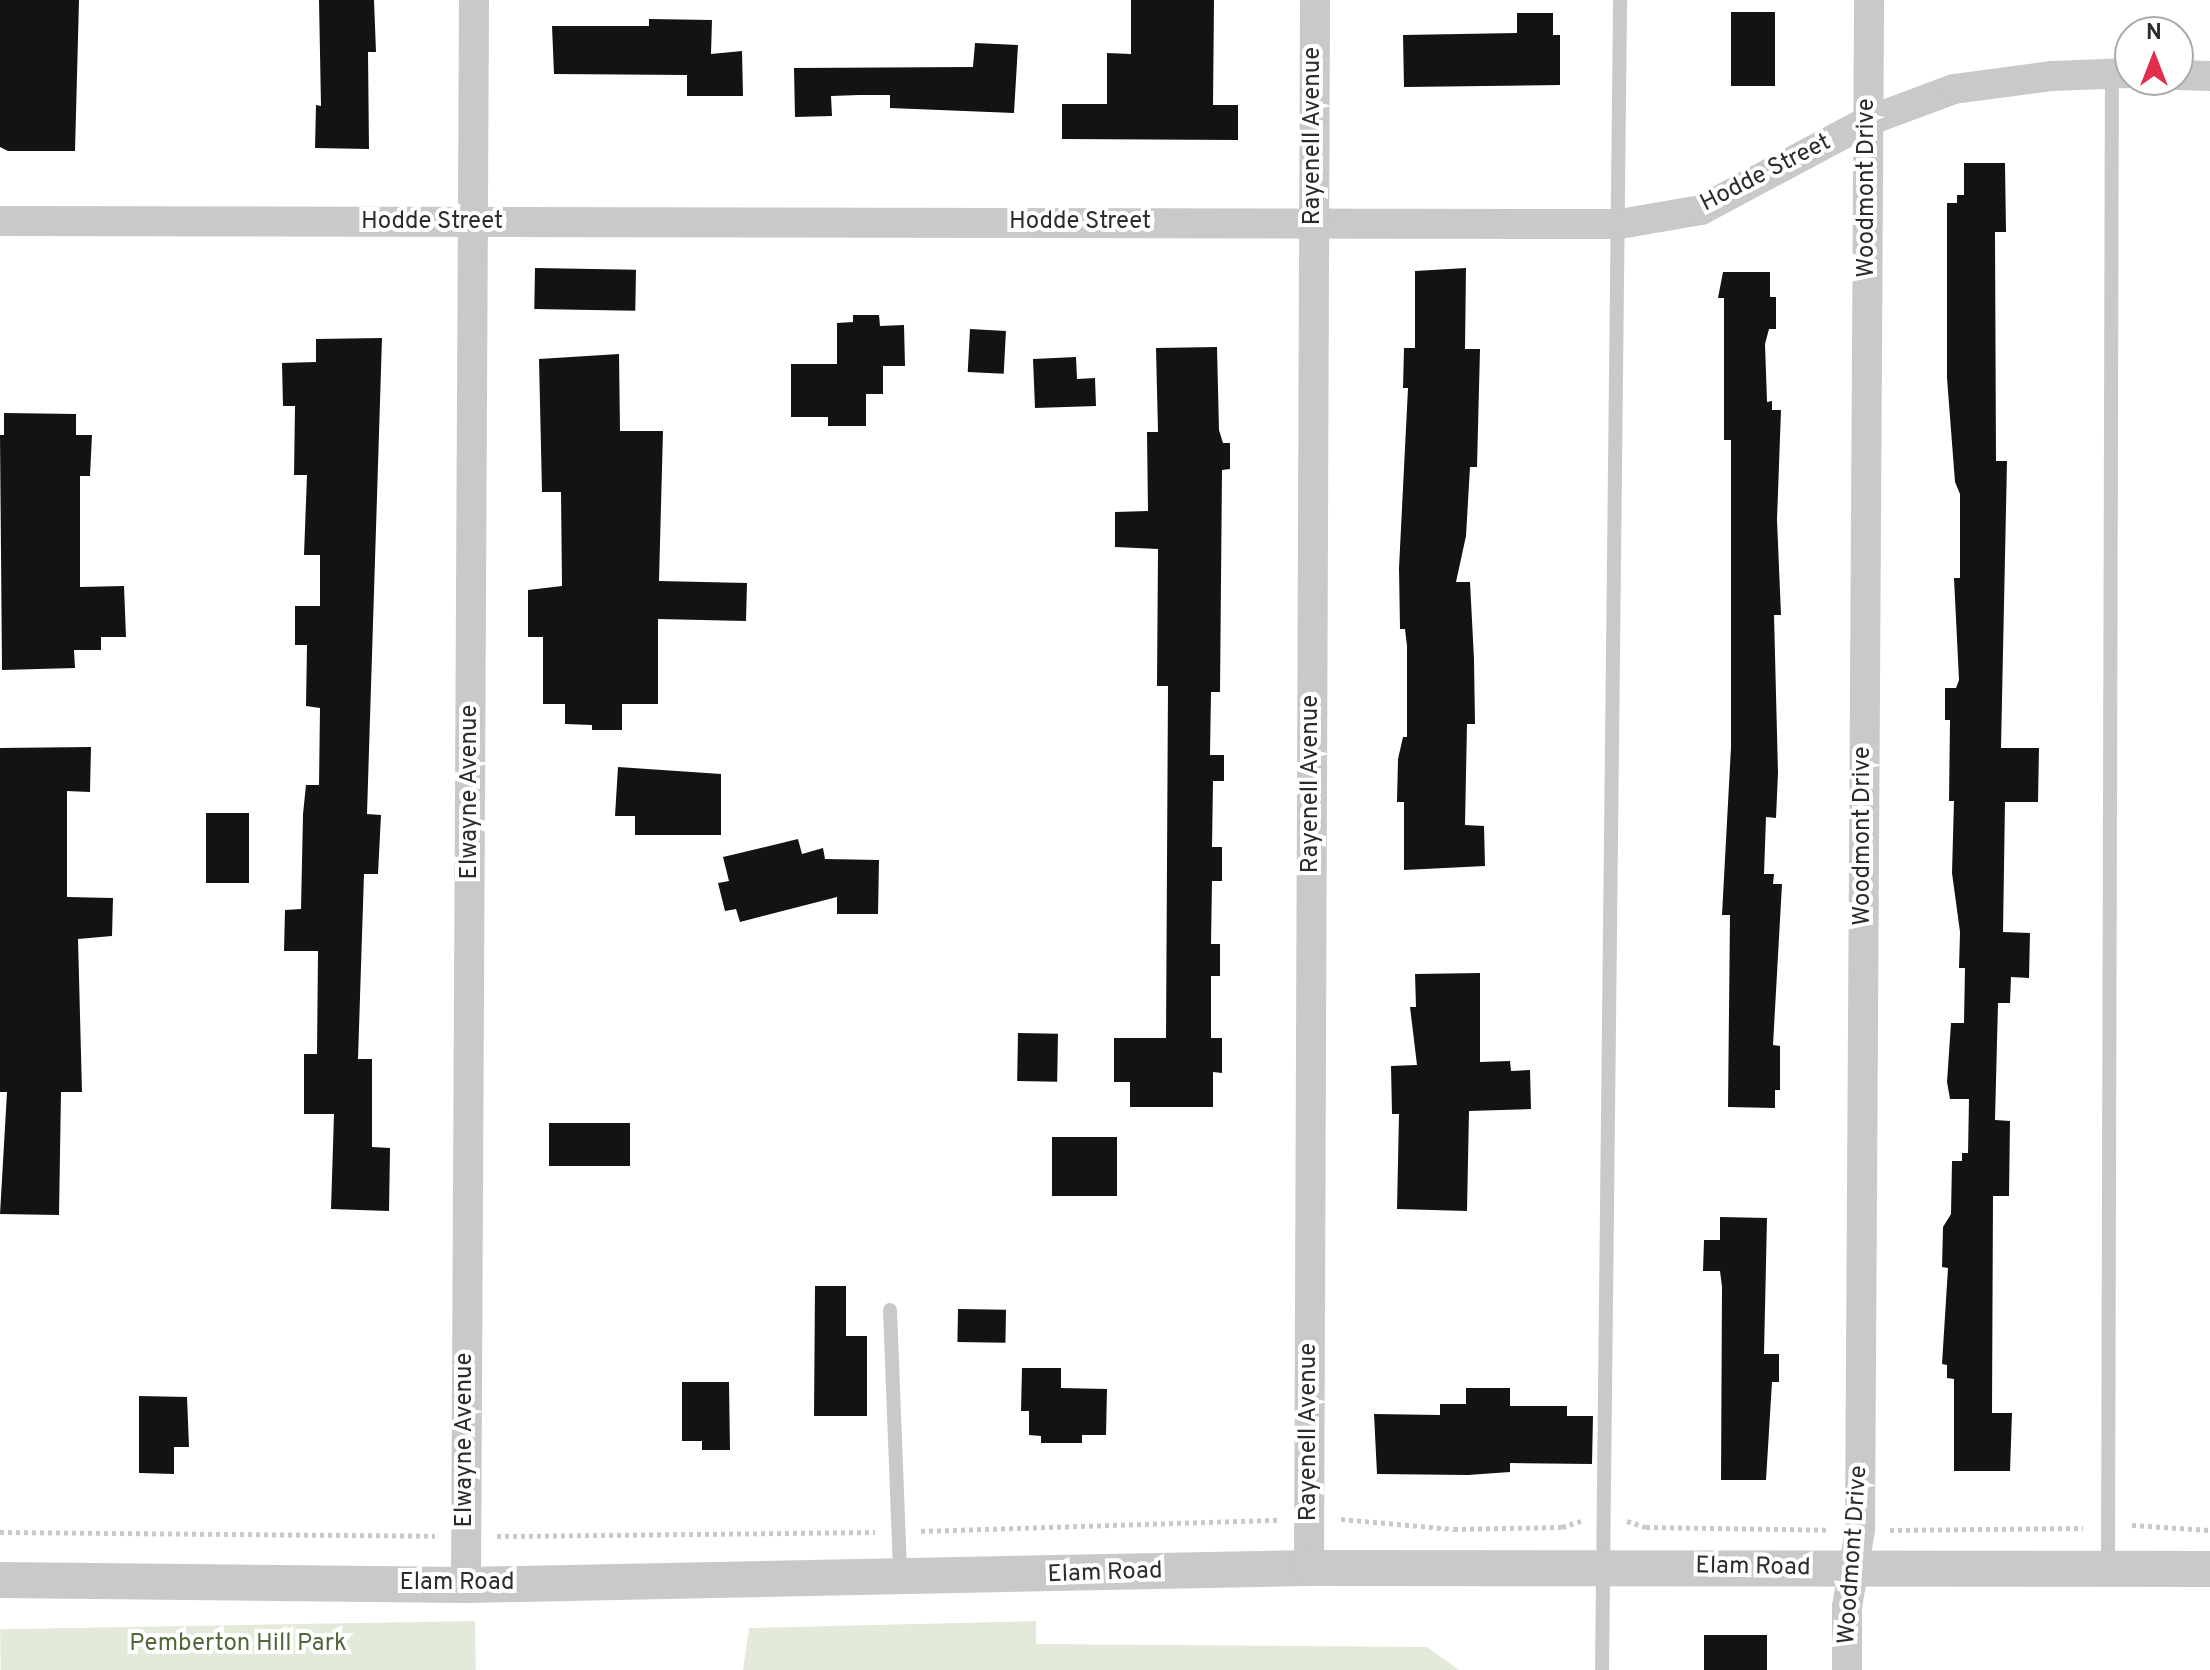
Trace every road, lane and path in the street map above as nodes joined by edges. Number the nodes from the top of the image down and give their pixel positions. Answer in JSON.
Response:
{"nodes":[{"id":1,"x":474,"y":0,"type":"edge"},
{"id":2,"x":1315,"y":0,"type":"edge"},
{"id":3,"x":1620,"y":0,"type":"edge"},
{"id":4,"x":1869,"y":0,"type":"edge"},
{"id":5,"x":2114,"y":74,"type":"edge"},
{"id":6,"x":2121,"y":96,"type":"edge"},
{"id":7,"x":1868,"y":121,"type":"junction"},
{"id":8,"x":0,"y":221,"type":"edge"},
{"id":9,"x":473,"y":223,"type":"junction"},
{"id":10,"x":1315,"y":223,"type":"junction"},
{"id":11,"x":1620,"y":224,"type":"junction"},
{"id":12,"x":890,"y":1310,"type":"dead end"},
{"id":13,"x":1309,"y":1519,"type":"junction"},
{"id":14,"x":1602,"y":1521,"type":"junction"},
{"id":15,"x":2108,"y":1522,"type":"junction"},
{"id":16,"x":1860,"y":1530,"type":"junction"},
{"id":17,"x":2210,"y":1530,"type":"edge"},
{"id":18,"x":898,"y":1531,"type":"junction"},
{"id":19,"x":0,"y":1532,"type":"edge"},
{"id":20,"x":466,"y":1536,"type":"junction"},
{"id":21,"x":1601,"y":1566,"type":"junction"},
{"id":22,"x":1309,"y":1568,"type":"junction"},
{"id":23,"x":1854,"y":1569,"type":"junction"},
{"id":24,"x":2108,"y":1569,"type":"junction"},
{"id":25,"x":2210,"y":1569,"type":"edge"},
{"id":26,"x":0,"y":1580,"type":"edge"},
{"id":27,"x":900,"y":1580,"type":"junction"},
{"id":28,"x":466,"y":1585,"type":"junction"},
{"id":29,"x":1602,"y":1670,"type":"edge"},
{"id":30,"x":1847,"y":1670,"type":"edge"}],
"edges":[{"from":1,"to":9,"type":"street","name":"Elwayne Avenue"},
{"from":2,"to":10,"type":"street","name":"Rayenell Avenue"},
{"from":3,"to":11,"type":"lane"},
{"from":4,"to":7,"type":"street","name":"Woodmont Drive"},
{"from":5,"to":7,"type":"street","name":"Hodde Street"},
{"from":6,"to":15,"type":"lane"},
{"from":7,"to":11,"type":"street","name":"Hodde Street"},
{"from":7,"to":16,"type":"street","name":"Woodmont Drive"},
{"from":8,"to":9,"type":"street","name":"Hodde Street"},
{"from":9,"to":10,"type":"street","name":"Hodde Street"},
{"from":9,"to":20,"type":"street","name":"Elwayne Avenue"},
{"from":10,"to":11,"type":"street","name":"Hodde Street"},
{"from":10,"to":13,"type":"street","name":"Rayenell Avenue"},
{"from":11,"to":14,"type":"lane"},
{"from":12,"to":18,"type":"lane"},
{"from":13,"to":14,"type":"path"},
{"from":13,"to":18,"type":"path"},
{"from":13,"to":22,"type":"street","name":"Rayenell Avenue"},
{"from":14,"to":16,"type":"path"},
{"from":14,"to":21,"type":"lane"},
{"from":15,"to":16,"type":"path"},
{"from":15,"to":17,"type":"path"},
{"from":15,"to":24,"type":"lane"},
{"from":16,"to":23,"type":"street","name":"Woodmont Drive"},
{"from":18,"to":20,"type":"path"},
{"from":18,"to":27,"type":"lane"},
{"from":19,"to":20,"type":"path"},
{"from":20,"to":28,"type":"street","name":"Elwayne Avenue"},
{"from":21,"to":22,"type":"street","name":"Elam Road"},
{"from":21,"to":23,"type":"street","name":"Elam Road"},
{"from":21,"to":29,"type":"lane"},
{"from":22,"to":27,"type":"street","name":"Elam Road"},
{"from":23,"to":24,"type":"street","name":"Elam Road"},
{"from":23,"to":30,"type":"street","name":"Woodmont Drive"},
{"from":24,"to":25,"type":"street","name":"Elam Road"},
{"from":26,"to":28,"type":"street","name":"Elam Road"},
{"from":27,"to":28,"type":"street","name":"Elam Road"}]}
